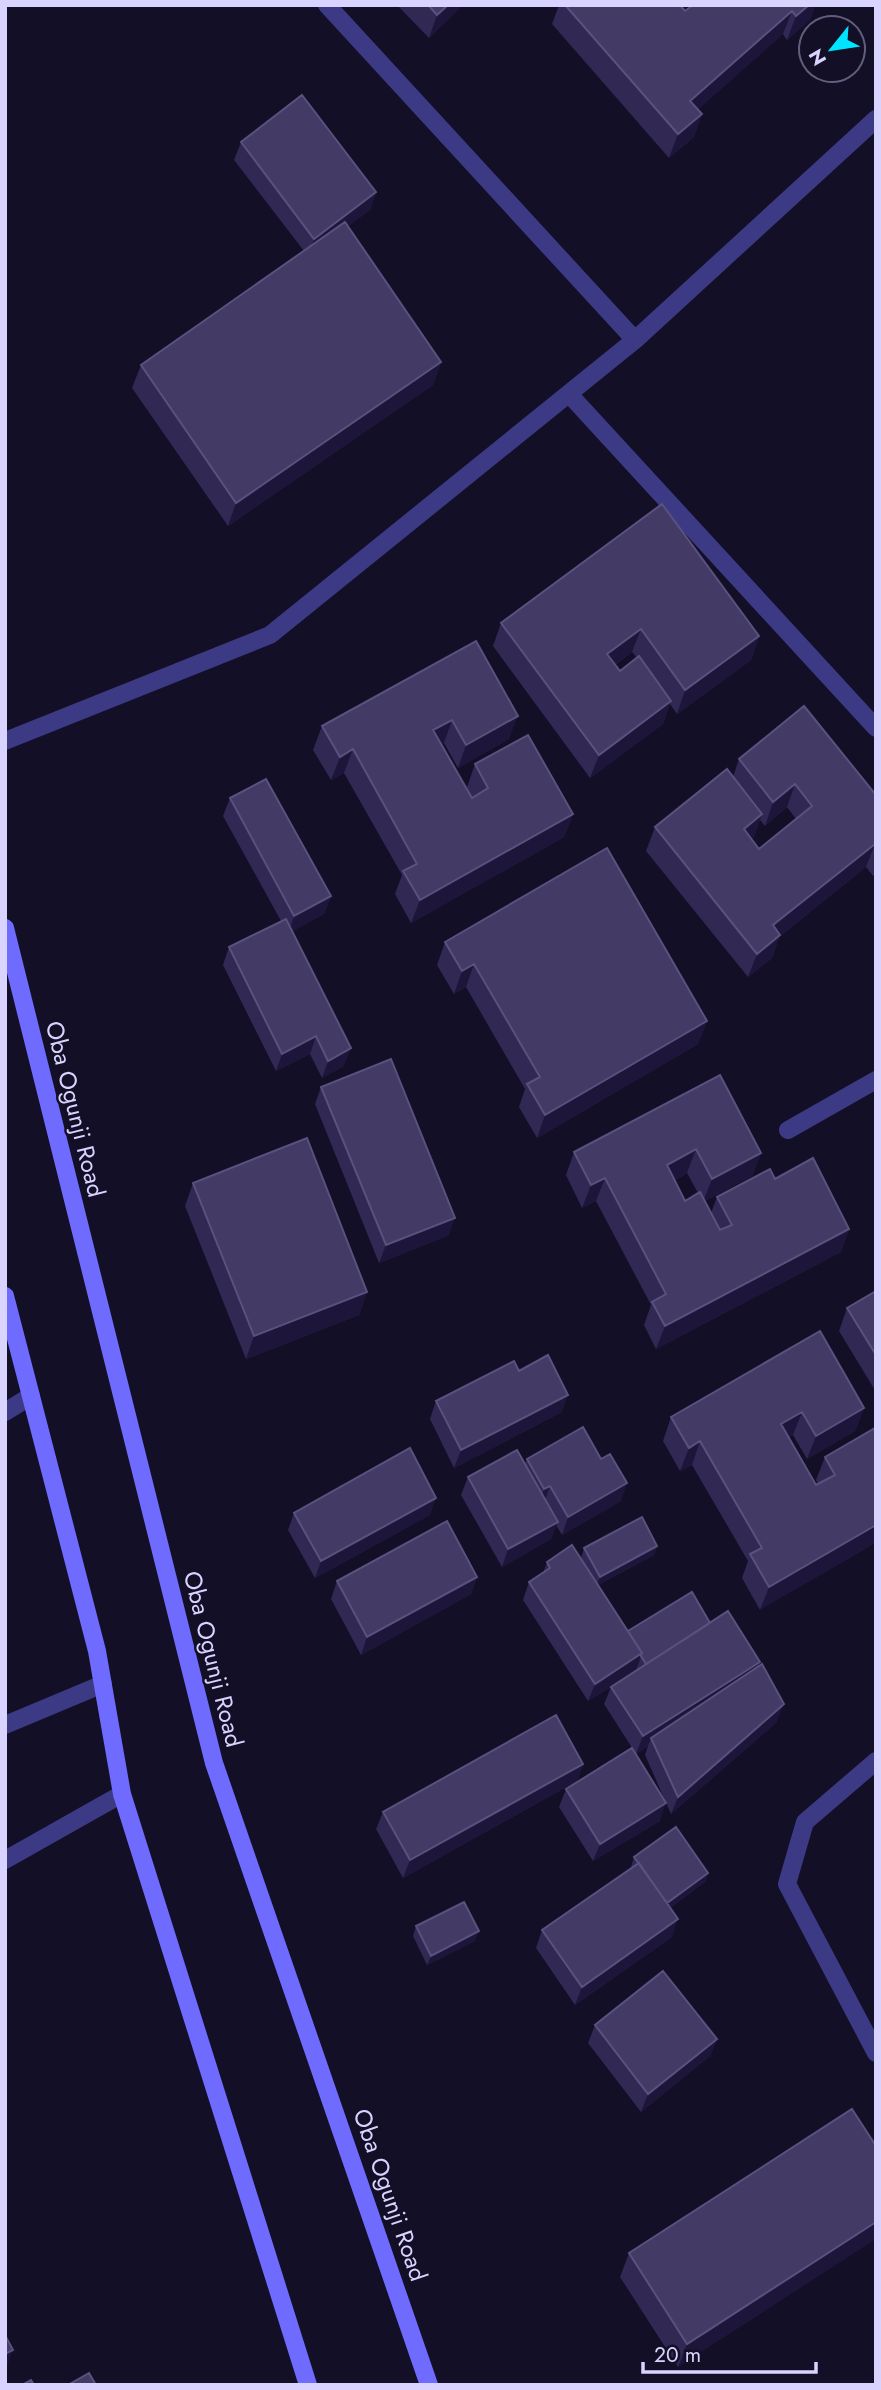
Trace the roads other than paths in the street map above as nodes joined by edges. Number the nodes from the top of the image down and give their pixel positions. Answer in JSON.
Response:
{"nodes":[{"id":1,"x":327,"y":5,"type":"edge"},
{"id":2,"x":873,"y":126,"type":"edge"},
{"id":3,"x":635,"y":340,"type":"junction"},
{"id":4,"x":569,"y":394,"type":"junction"},
{"id":5,"x":876,"y":728,"type":"edge"},
{"id":6,"x":5,"y":740,"type":"edge"},
{"id":7,"x":5,"y":929,"type":"edge"},
{"id":8,"x":876,"y":1080,"type":"edge"},
{"id":9,"x":788,"y":1130,"type":"dead end"},
{"id":10,"x":5,"y":1296,"type":"edge"},
{"id":11,"x":31,"y":1396,"type":"junction"},
{"id":12,"x":5,"y":1412,"type":"edge"},
{"id":13,"x":103,"y":1684,"type":"junction"},
{"id":14,"x":5,"y":1725,"type":"edge"},
{"id":15,"x":876,"y":1761,"type":"edge"},
{"id":16,"x":122,"y":1794,"type":"junction"},
{"id":17,"x":5,"y":1860,"type":"edge"},
{"id":18,"x":876,"y":2053,"type":"edge"},
{"id":19,"x":308,"y":2385,"type":"edge"},
{"id":20,"x":429,"y":2385,"type":"edge"}],
"edges":[{"from":1,"to":3,"type":"street"},
{"from":2,"to":3,"type":"street"},
{"from":3,"to":4,"type":"street"},
{"from":4,"to":5,"type":"street"},
{"from":4,"to":6,"type":"street"},
{"from":7,"to":20,"type":"main road","name":"Oba Ogunji Road"},
{"from":8,"to":9,"type":"street"},
{"from":10,"to":11,"type":"main road"},
{"from":11,"to":12,"type":"street"},
{"from":11,"to":13,"type":"main road"},
{"from":13,"to":14,"type":"street"},
{"from":13,"to":16,"type":"main road"},
{"from":15,"to":18,"type":"street"},
{"from":16,"to":17,"type":"street"},
{"from":16,"to":19,"type":"main road"}]}
